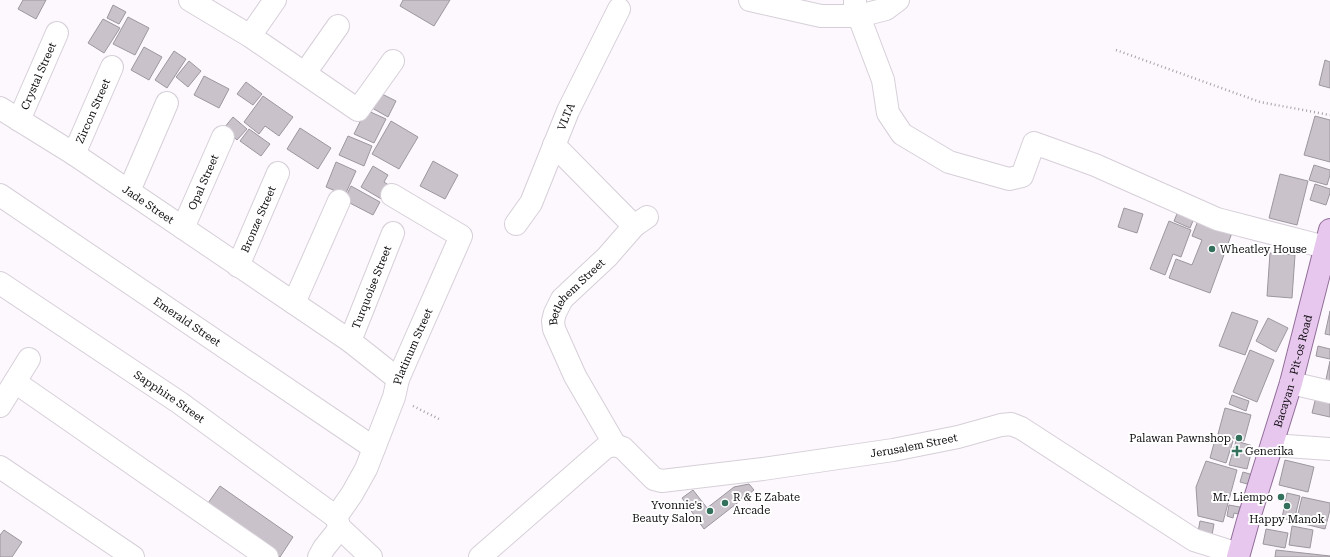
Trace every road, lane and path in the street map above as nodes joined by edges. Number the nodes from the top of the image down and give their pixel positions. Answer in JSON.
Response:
{"nodes":[{"id":1,"x":275,"y":0,"type":"edge"},
{"id":2,"x":898,"y":0,"type":"edge"},
{"id":3,"x":195,"y":1,"type":"edge"},
{"id":4,"x":758,"y":1,"type":"edge"},
{"id":5,"x":857,"y":8,"type":"edge"},
{"id":6,"x":619,"y":9,"type":"dead end"},
{"id":7,"x":338,"y":26,"type":"dead end"},
{"id":8,"x":56,"y":33,"type":"dead end"},
{"id":9,"x":250,"y":36,"type":"junction"},
{"id":10,"x":1116,"y":50,"type":"dead end"},
{"id":11,"x":393,"y":61,"type":"dead end"},
{"id":12,"x":112,"y":67,"type":"dead end"},
{"id":13,"x":305,"y":74,"type":"junction"},
{"id":14,"x":166,"y":103,"type":"dead end"},
{"id":15,"x":0,"y":108,"type":"edge"},
{"id":16,"x":1330,"y":115,"type":"edge"},
{"id":17,"x":19,"y":120,"type":"junction"},
{"id":18,"x":223,"y":137,"type":"dead end"},
{"id":19,"x":554,"y":145,"type":"junction"},
{"id":20,"x":74,"y":154,"type":"junction"},
{"id":21,"x":278,"y":173,"type":"dead end"},
{"id":22,"x":129,"y":191,"type":"junction"},
{"id":23,"x":0,"y":195,"type":"edge"},
{"id":24,"x":392,"y":195,"type":"dead end"},
{"id":25,"x":338,"y":201,"type":"dead end"},
{"id":26,"x":516,"y":224,"type":"dead end"},
{"id":27,"x":183,"y":228,"type":"junction"},
{"id":28,"x":393,"y":233,"type":"dead end"},
{"id":29,"x":1328,"y":238,"type":"edge"},
{"id":30,"x":238,"y":266,"type":"junction"},
{"id":31,"x":0,"y":283,"type":"edge"},
{"id":32,"x":294,"y":303,"type":"junction"},
{"id":33,"x":350,"y":341,"type":"junction"},
{"id":34,"x":29,"y":359,"type":"dead end"},
{"id":35,"x":15,"y":382,"type":"junction"},
{"id":36,"x":1291,"y":383,"type":"junction"},
{"id":37,"x":396,"y":388,"type":"junction"},
{"id":38,"x":1330,"y":392,"type":"edge"},
{"id":39,"x":0,"y":406,"type":"edge"},
{"id":40,"x":439,"y":419,"type":"dead end"},
{"id":41,"x":615,"y":445,"type":"junction"},
{"id":42,"x":1272,"y":445,"type":"junction"},
{"id":43,"x":374,"y":448,"type":"junction"},
{"id":44,"x":1330,"y":448,"type":"edge"},
{"id":45,"x":0,"y":467,"type":"edge"},
{"id":46,"x":338,"y":523,"type":"junction"},
{"id":47,"x":1238,"y":556,"type":"edge"},
{"id":48,"x":133,"y":557,"type":"edge"},
{"id":49,"x":267,"y":557,"type":"edge"},
{"id":50,"x":319,"y":557,"type":"edge"},
{"id":51,"x":371,"y":557,"type":"edge"},
{"id":52,"x":480,"y":557,"type":"edge"}],
"edges":[{"from":1,"to":9,"type":"street"},
{"from":2,"to":5,"type":"street"},
{"from":3,"to":9,"type":"street"},
{"from":4,"to":5,"type":"street"},
{"from":5,"to":29,"type":"street"},
{"from":6,"to":19,"type":"street","name":"VLTA"},
{"from":7,"to":13,"type":"street"},
{"from":8,"to":17,"type":"street","name":"Crystal Street"},
{"from":9,"to":13,"type":"street"},
{"from":10,"to":16,"type":"path"},
{"from":11,"to":13,"type":"street"},
{"from":12,"to":20,"type":"street","name":"Zircon Street"},
{"from":14,"to":22,"type":"street"},
{"from":15,"to":17,"type":"street","name":"Jade Street"},
{"from":17,"to":20,"type":"street","name":"Jade Street"},
{"from":18,"to":27,"type":"street","name":"Opal Street"},
{"from":19,"to":26,"type":"street","name":"VLTA"},
{"from":19,"to":41,"type":"street","name":"Betlehem Street"},
{"from":20,"to":22,"type":"street","name":"Jade Street"},
{"from":21,"to":30,"type":"street","name":"Bronze Street"},
{"from":22,"to":27,"type":"street","name":"Jade Street"},
{"from":23,"to":43,"type":"street","name":"Emerald Street"},
{"from":24,"to":37,"type":"street","name":"Platinum Street"},
{"from":25,"to":32,"type":"street"},
{"from":27,"to":30,"type":"street","name":"Jade Street"},
{"from":28,"to":33,"type":"street","name":"Turquoise Street"},
{"from":29,"to":36,"type":"main road","name":"Bacayan - Pit-os Road"},
{"from":30,"to":32,"type":"street","name":"Jade Street"},
{"from":31,"to":46,"type":"street","name":"Sapphire Street"},
{"from":32,"to":33,"type":"street","name":"Jade Street"},
{"from":33,"to":37,"type":"street","name":"Jade Street"},
{"from":34,"to":35,"type":"street"},
{"from":35,"to":39,"type":"street"},
{"from":35,"to":49,"type":"street"},
{"from":36,"to":38,"type":"street"},
{"from":36,"to":42,"type":"main road","name":"Bacayan - Pit-os Road"},
{"from":37,"to":40,"type":"path"},
{"from":37,"to":43,"type":"street","name":"Platinum Street"},
{"from":41,"to":47,"type":"street","name":"Jerusalem Street"},
{"from":41,"to":52,"type":"street"},
{"from":42,"to":44,"type":"street"},
{"from":42,"to":47,"type":"main road","name":"Bacayan - Pit-os Road"},
{"from":43,"to":46,"type":"street","name":"Platinum Street"},
{"from":45,"to":48,"type":"street"},
{"from":46,"to":50,"type":"street","name":"Platinum Street"},
{"from":46,"to":51,"type":"street","name":"Sapphire Street"}]}
